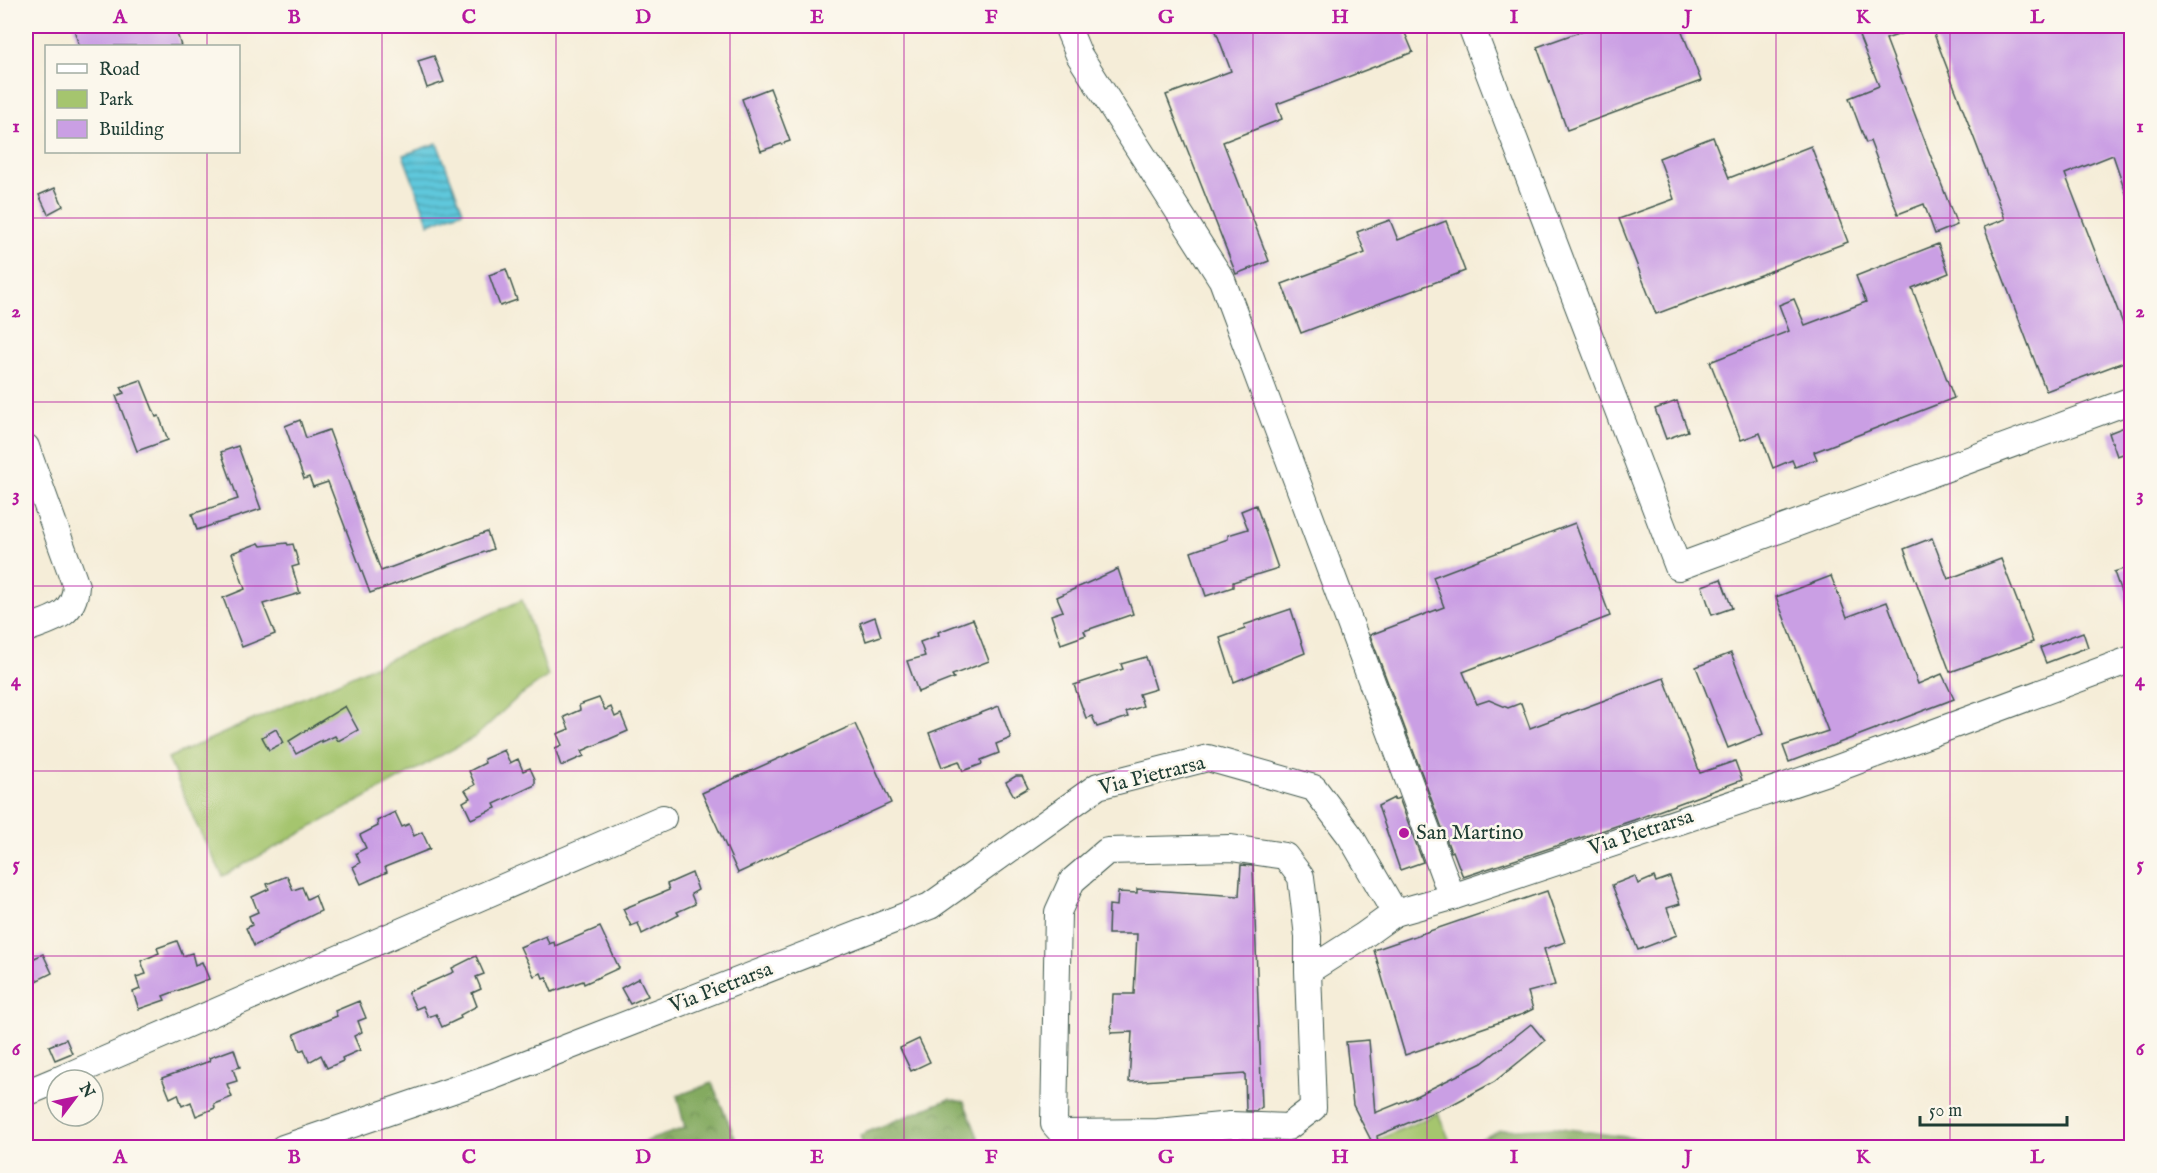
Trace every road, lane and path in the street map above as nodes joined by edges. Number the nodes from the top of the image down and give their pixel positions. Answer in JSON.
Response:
{"nodes":[{"id":1,"x":1067,"y":26,"type":"edge"},
{"id":2,"x":1472,"y":26,"type":"edge"},
{"id":3,"x":2132,"y":400,"type":"edge"},
{"id":4,"x":26,"y":447,"type":"edge"},
{"id":5,"x":26,"y":629,"type":"edge"},
{"id":6,"x":2132,"y":659,"type":"edge"},
{"id":7,"x":663,"y":818,"type":"dead end"},
{"id":8,"x":1452,"y":897,"type":"junction"},
{"id":9,"x":1395,"y":913,"type":"junction"},
{"id":10,"x":1308,"y":971,"type":"junction"},
{"id":11,"x":85,"y":1068,"type":"edge"},
{"id":12,"x":45,"y":1085,"type":"edge"},
{"id":13,"x":26,"y":1093,"type":"edge"},
{"id":14,"x":283,"y":1148,"type":"edge"}],
"edges":[{"from":1,"to":8,"type":"street"},
{"from":2,"to":3,"type":"street"},
{"from":4,"to":5,"type":"street"},
{"from":6,"to":8,"type":"street","name":"Via Pietrarsa"},
{"from":7,"to":11,"type":"street"},
{"from":8,"to":9,"type":"street","name":"Via Pietrarsa"},
{"from":9,"to":10,"type":"street"},
{"from":9,"to":14,"type":"street","name":"Via Pietrarsa"},
{"from":10,"to":10,"type":"street"},
{"from":12,"to":13,"type":"street"}]}
